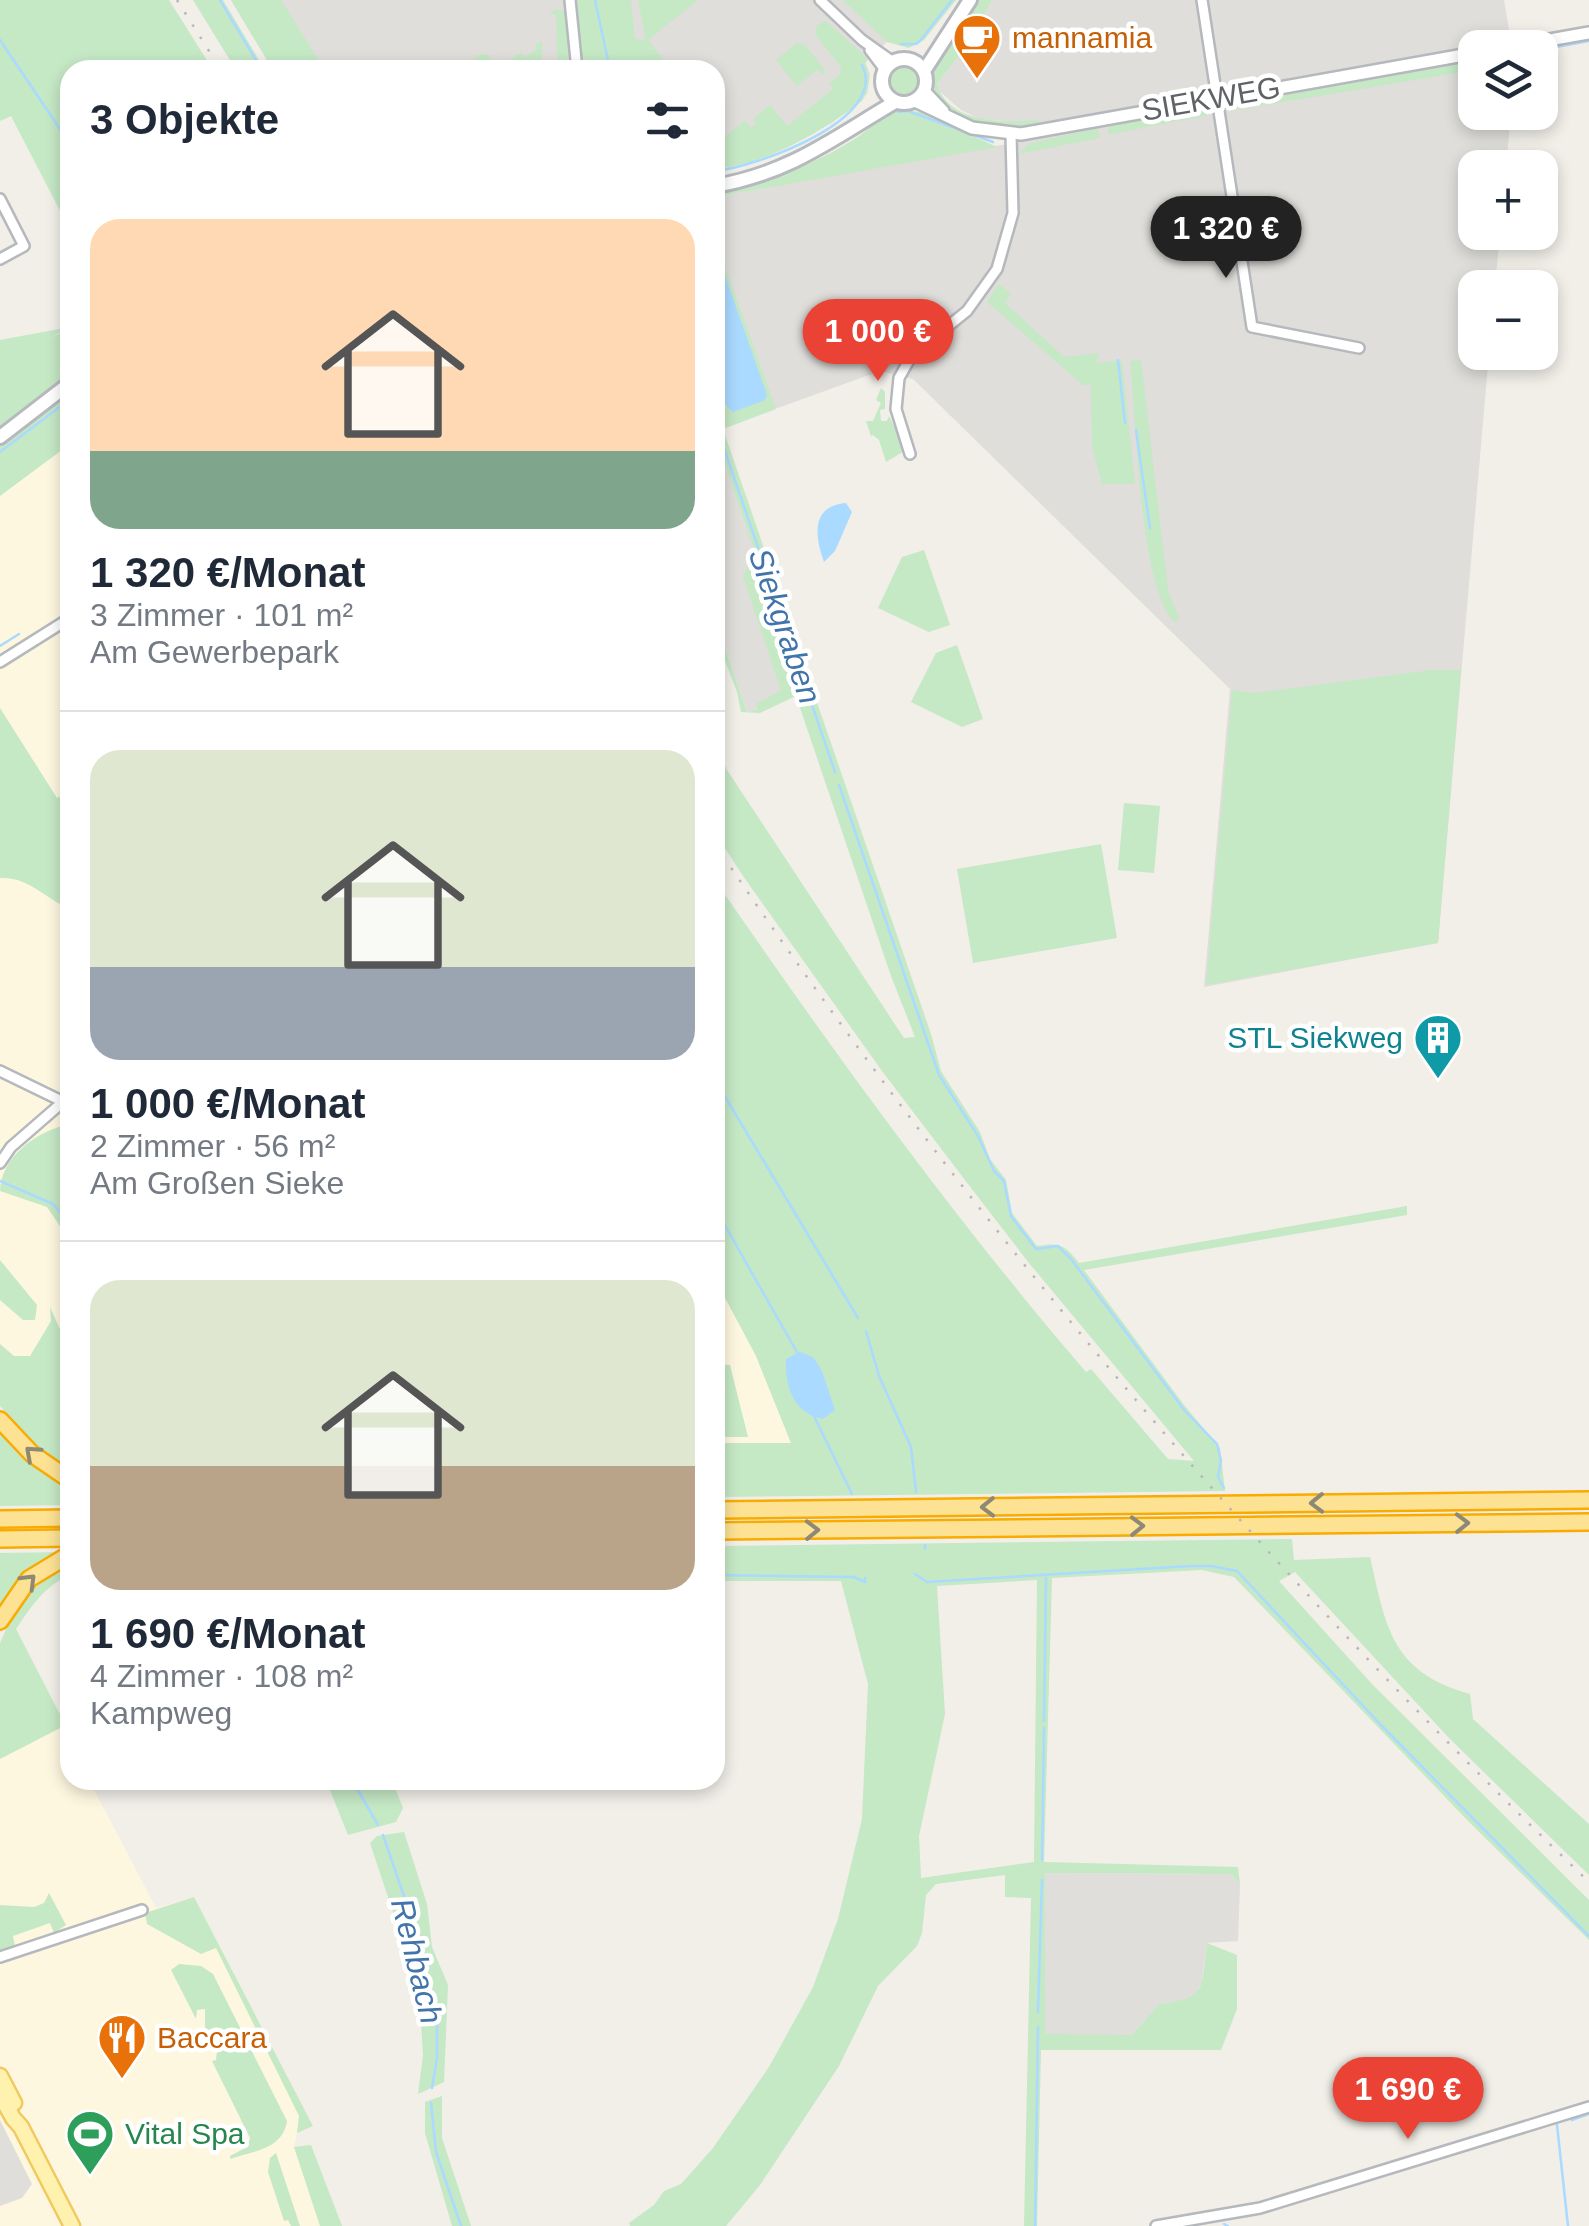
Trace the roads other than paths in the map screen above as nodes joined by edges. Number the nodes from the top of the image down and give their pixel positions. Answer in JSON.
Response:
{"nodes":[{"id":1,"x":570,"y":0,"type":"edge"},
{"id":2,"x":820,"y":0,"type":"edge"},
{"id":3,"x":970,"y":0,"type":"edge"},
{"id":4,"x":1202,"y":0,"type":"edge"},
{"id":5,"x":1589,"y":33,"type":"edge"},
{"id":6,"x":1558,"y":38,"type":"edge"},
{"id":7,"x":1458,"y":55,"type":"edge"},
{"id":8,"x":575,"y":60,"type":"edge"},
{"id":9,"x":889,"y":66,"type":"junction"},
{"id":10,"x":918,"y":66,"type":"junction"},
{"id":11,"x":884,"y":91,"type":"junction"},
{"id":12,"x":920,"y":96,"type":"junction"},
{"id":13,"x":1217,"y":98,"type":"junction"},
{"id":14,"x":895,"y":102,"type":"junction"},
{"id":15,"x":863,"y":122,"type":"junction"},
{"id":16,"x":1011,"y":135,"type":"junction"},
{"id":17,"x":725,"y":183,"type":"edge"},
{"id":18,"x":0,"y":200,"type":"edge"},
{"id":19,"x":0,"y":258,"type":"edge"},
{"id":20,"x":1358,"y":348,"type":"dead end"},
{"id":21,"x":60,"y":391,"type":"edge"},
{"id":22,"x":0,"y":437,"type":"edge"},
{"id":23,"x":910,"y":454,"type":"dead end"},
{"id":24,"x":60,"y":624,"type":"edge"},
{"id":25,"x":0,"y":662,"type":"edge"},
{"id":26,"x":0,"y":1070,"type":"edge"},
{"id":27,"x":60,"y":1100,"type":"edge"},
{"id":28,"x":60,"y":1108,"type":"edge"},
{"id":29,"x":0,"y":1163,"type":"edge"},
{"id":30,"x":0,"y":1420,"type":"edge"},
{"id":31,"x":60,"y":1473,"type":"edge"},
{"id":32,"x":1589,"y":1500,"type":"edge"},
{"id":33,"x":725,"y":1510,"type":"edge"},
{"id":34,"x":0,"y":1518,"type":"edge"},
{"id":35,"x":60,"y":1518,"type":"edge"},
{"id":36,"x":1589,"y":1522,"type":"edge"},
{"id":37,"x":725,"y":1531,"type":"edge"},
{"id":38,"x":60,"y":1538,"type":"edge"},
{"id":39,"x":0,"y":1539,"type":"edge"},
{"id":40,"x":60,"y":1560,"type":"edge"},
{"id":41,"x":0,"y":1621,"type":"edge"},
{"id":42,"x":142,"y":1910,"type":"dead end"},
{"id":43,"x":0,"y":1957,"type":"edge"},
{"id":44,"x":0,"y":2076,"type":"edge"},
{"id":45,"x":0,"y":2094,"type":"edge"},
{"id":46,"x":1589,"y":2107,"type":"edge"},
{"id":47,"x":21,"y":2127,"type":"junction"},
{"id":48,"x":72,"y":2226,"type":"edge"},
{"id":49,"x":1156,"y":2226,"type":"edge"}],
"edges":[{"from":1,"to":8,"type":"street"},
{"from":2,"to":9,"type":"street"},
{"from":3,"to":10,"type":"main road"},
{"from":4,"to":13,"type":"street"},
{"from":5,"to":6,"type":"street"},
{"from":7,"to":13,"type":"street","name":"SIEKWEG"},
{"from":9,"to":10,"type":"main road"},
{"from":9,"to":11,"type":"main road"},
{"from":10,"to":12,"type":"main road"},
{"from":11,"to":14,"type":"main road"},
{"from":11,"to":15,"type":"main road"},
{"from":12,"to":14,"type":"main road"},
{"from":12,"to":16,"type":"street","name":"SIEKWEG"},
{"from":13,"to":16,"type":"street","name":"SIEKWEG"},
{"from":13,"to":20,"type":"street"},
{"from":14,"to":15,"type":"main road"},
{"from":15,"to":17,"type":"main road"},
{"from":16,"to":23,"type":"street"},
{"from":18,"to":19,"type":"street"},
{"from":21,"to":22,"type":"main road"},
{"from":24,"to":25,"type":"street"},
{"from":26,"to":27,"type":"street"},
{"from":28,"to":29,"type":"street"},
{"from":31,"to":30,"type":"highway","one_way":true},
{"from":32,"to":33,"type":"highway","one_way":true},
{"from":34,"to":35,"type":"highway"},
{"from":37,"to":36,"type":"highway","one_way":true},
{"from":38,"to":39,"type":"highway"},
{"from":41,"to":40,"type":"highway","one_way":true},
{"from":42,"to":43,"type":"street"},
{"from":44,"to":47,"type":"main road"},
{"from":45,"to":47,"type":"main road"},
{"from":46,"to":49,"type":"street"},
{"from":47,"to":48,"type":"main road"}]}
